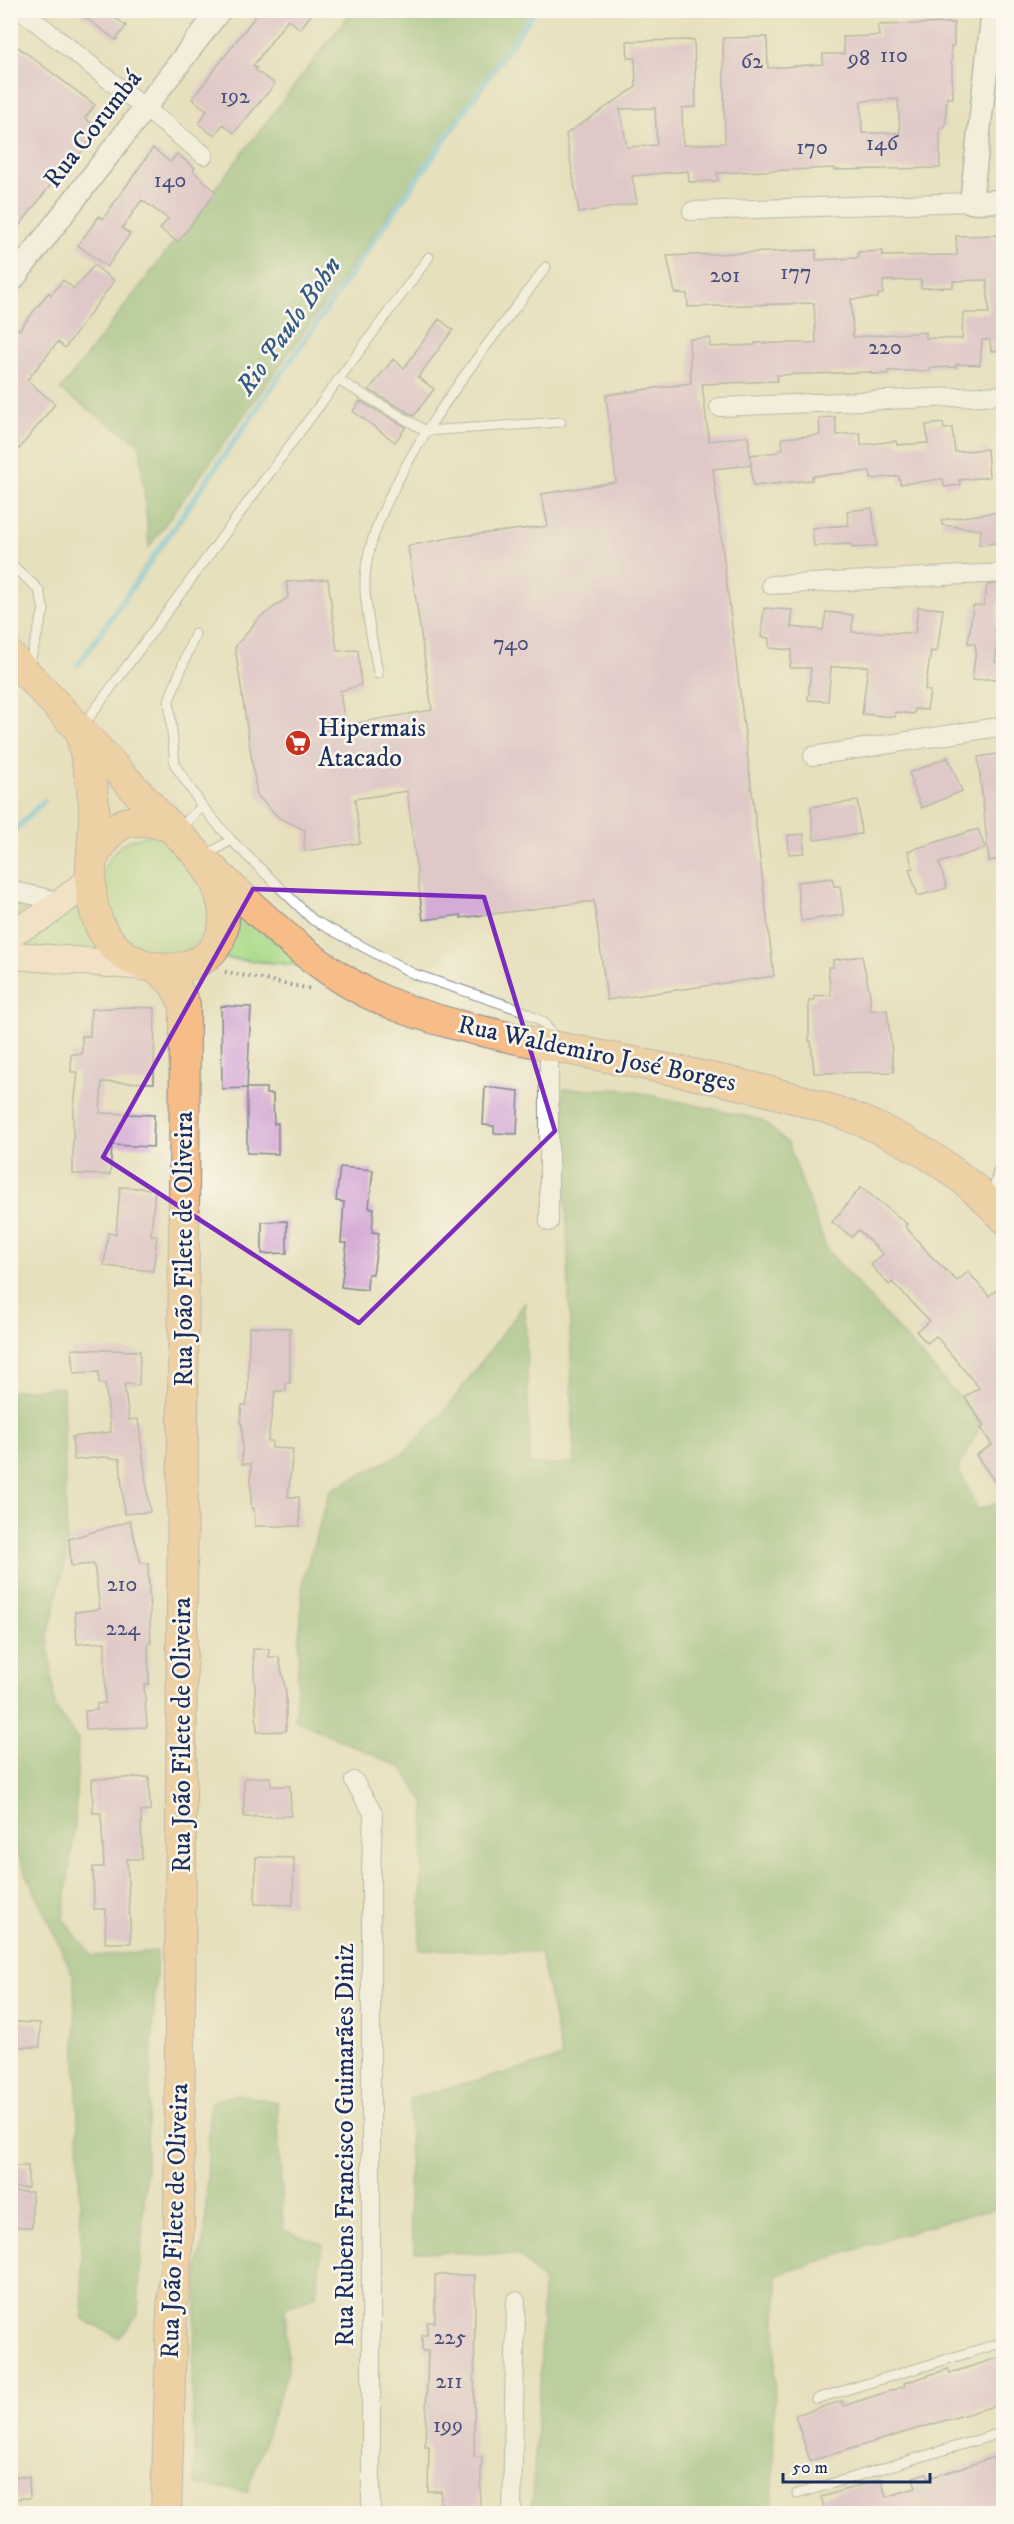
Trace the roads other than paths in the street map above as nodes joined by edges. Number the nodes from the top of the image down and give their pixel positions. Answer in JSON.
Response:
{"nodes":[{"id":1,"x":21,"y":10,"type":"edge"},
{"id":2,"x":220,"y":10,"type":"edge"},
{"id":3,"x":993,"y":10,"type":"edge"},
{"id":4,"x":145,"y":108,"type":"junction"},
{"id":5,"x":204,"y":155,"type":"dead end"},
{"id":6,"x":1004,"y":201,"type":"edge"},
{"id":7,"x":971,"y":202,"type":"junction"},
{"id":8,"x":692,"y":211,"type":"dead end"},
{"id":9,"x":429,"y":257,"type":"dead end"},
{"id":10,"x":546,"y":267,"type":"dead end"},
{"id":11,"x":10,"y":283,"type":"edge"},
{"id":12,"x":338,"y":380,"type":"junction"},
{"id":13,"x":1004,"y":395,"type":"edge"},
{"id":14,"x":719,"y":407,"type":"dead end"},
{"id":15,"x":561,"y":422,"type":"dead end"},
{"id":16,"x":426,"y":431,"type":"junction"},
{"id":17,"x":10,"y":563,"type":"edge"},
{"id":18,"x":1004,"y":573,"type":"edge"},
{"id":19,"x":771,"y":585,"type":"dead end"},
{"id":20,"x":195,"y":634,"type":"dead end"},
{"id":21,"x":18,"y":665,"type":"edge"},
{"id":22,"x":378,"y":674,"type":"dead end"},
{"id":23,"x":1004,"y":726,"type":"edge"},
{"id":24,"x":80,"y":729,"type":"junction"},
{"id":25,"x":813,"y":756,"type":"dead end"},
{"id":26,"x":202,"y":806,"type":"junction"},
{"id":27,"x":172,"y":829,"type":"junction"},
{"id":28,"x":231,"y":840,"type":"junction"},
{"id":29,"x":204,"y":860,"type":"junction"},
{"id":30,"x":90,"y":872,"type":"junction"},
{"id":31,"x":10,"y":890,"type":"edge"},
{"id":32,"x":62,"y":902,"type":"junction"},
{"id":33,"x":10,"y":933,"type":"edge"},
{"id":34,"x":10,"y":955,"type":"edge"},
{"id":35,"x":156,"y":967,"type":"junction"},
{"id":36,"x":556,"y":1047,"type":"junction"},
{"id":37,"x":1004,"y":1175,"type":"edge"},
{"id":38,"x":1000,"y":1213,"type":"edge"},
{"id":39,"x":549,"y":1222,"type":"dead end"},
{"id":40,"x":354,"y":1781,"type":"dead end"},
{"id":41,"x":516,"y":2301,"type":"dead end"},
{"id":42,"x":1004,"y":2342,"type":"edge"},
{"id":43,"x":816,"y":2399,"type":"dead end"},
{"id":44,"x":1004,"y":2432,"type":"edge"},
{"id":45,"x":797,"y":2494,"type":"dead end"},
{"id":46,"x":166,"y":2514,"type":"edge"},
{"id":47,"x":371,"y":2514,"type":"edge"},
{"id":48,"x":512,"y":2514,"type":"edge"}],
"edges":[{"from":1,"to":4,"type":"street"},
{"from":2,"to":4,"type":"street","name":"Rua Corumbá"},
{"from":3,"to":7,"type":"street"},
{"from":4,"to":5,"type":"street"},
{"from":4,"to":11,"type":"street","name":"Rua Corumbá"},
{"from":6,"to":7,"type":"street"},
{"from":7,"to":8,"type":"street"},
{"from":9,"to":12,"type":"lane"},
{"from":10,"to":16,"type":"lane"},
{"from":12,"to":16,"type":"lane"},
{"from":12,"to":24,"type":"lane"},
{"from":13,"to":14,"type":"street"},
{"from":15,"to":16,"type":"lane"},
{"from":16,"to":22,"type":"lane"},
{"from":17,"to":21,"type":"lane"},
{"from":18,"to":19,"type":"street"},
{"from":20,"to":26,"type":"lane"},
{"from":21,"to":24,"type":"main road"},
{"from":23,"to":25,"type":"street"},
{"from":24,"to":27,"type":"main road"},
{"from":24,"to":30,"type":"main road"},
{"from":26,"to":27,"type":"lane"},
{"from":26,"to":28,"type":"lane"},
{"from":27,"to":29,"type":"main road"},
{"from":27,"to":30,"type":"main road"},
{"from":28,"to":29,"type":"lane"},
{"from":28,"to":36,"type":"lane"},
{"from":29,"to":35,"type":"main road"},
{"from":29,"to":36,"type":"main road","name":"Rua Waldemiro José Borges"},
{"from":30,"to":32,"type":"main road"},
{"from":30,"to":35,"type":"main road"},
{"from":31,"to":32,"type":"street"},
{"from":32,"to":33,"type":"main road"},
{"from":34,"to":35,"type":"main road"},
{"from":35,"to":46,"type":"main road","name":"Rua João Filete de Oliveira"},
{"from":36,"to":38,"type":"main road","name":"Rua Waldemiro José Borges"},
{"from":36,"to":39,"type":"street"},
{"from":37,"to":38,"type":"street"},
{"from":40,"to":47,"type":"street","name":"Rua Rubens Francisco Guimarães Diniz"},
{"from":41,"to":48,"type":"street"},
{"from":42,"to":43,"type":"lane"},
{"from":44,"to":45,"type":"lane"}]}
